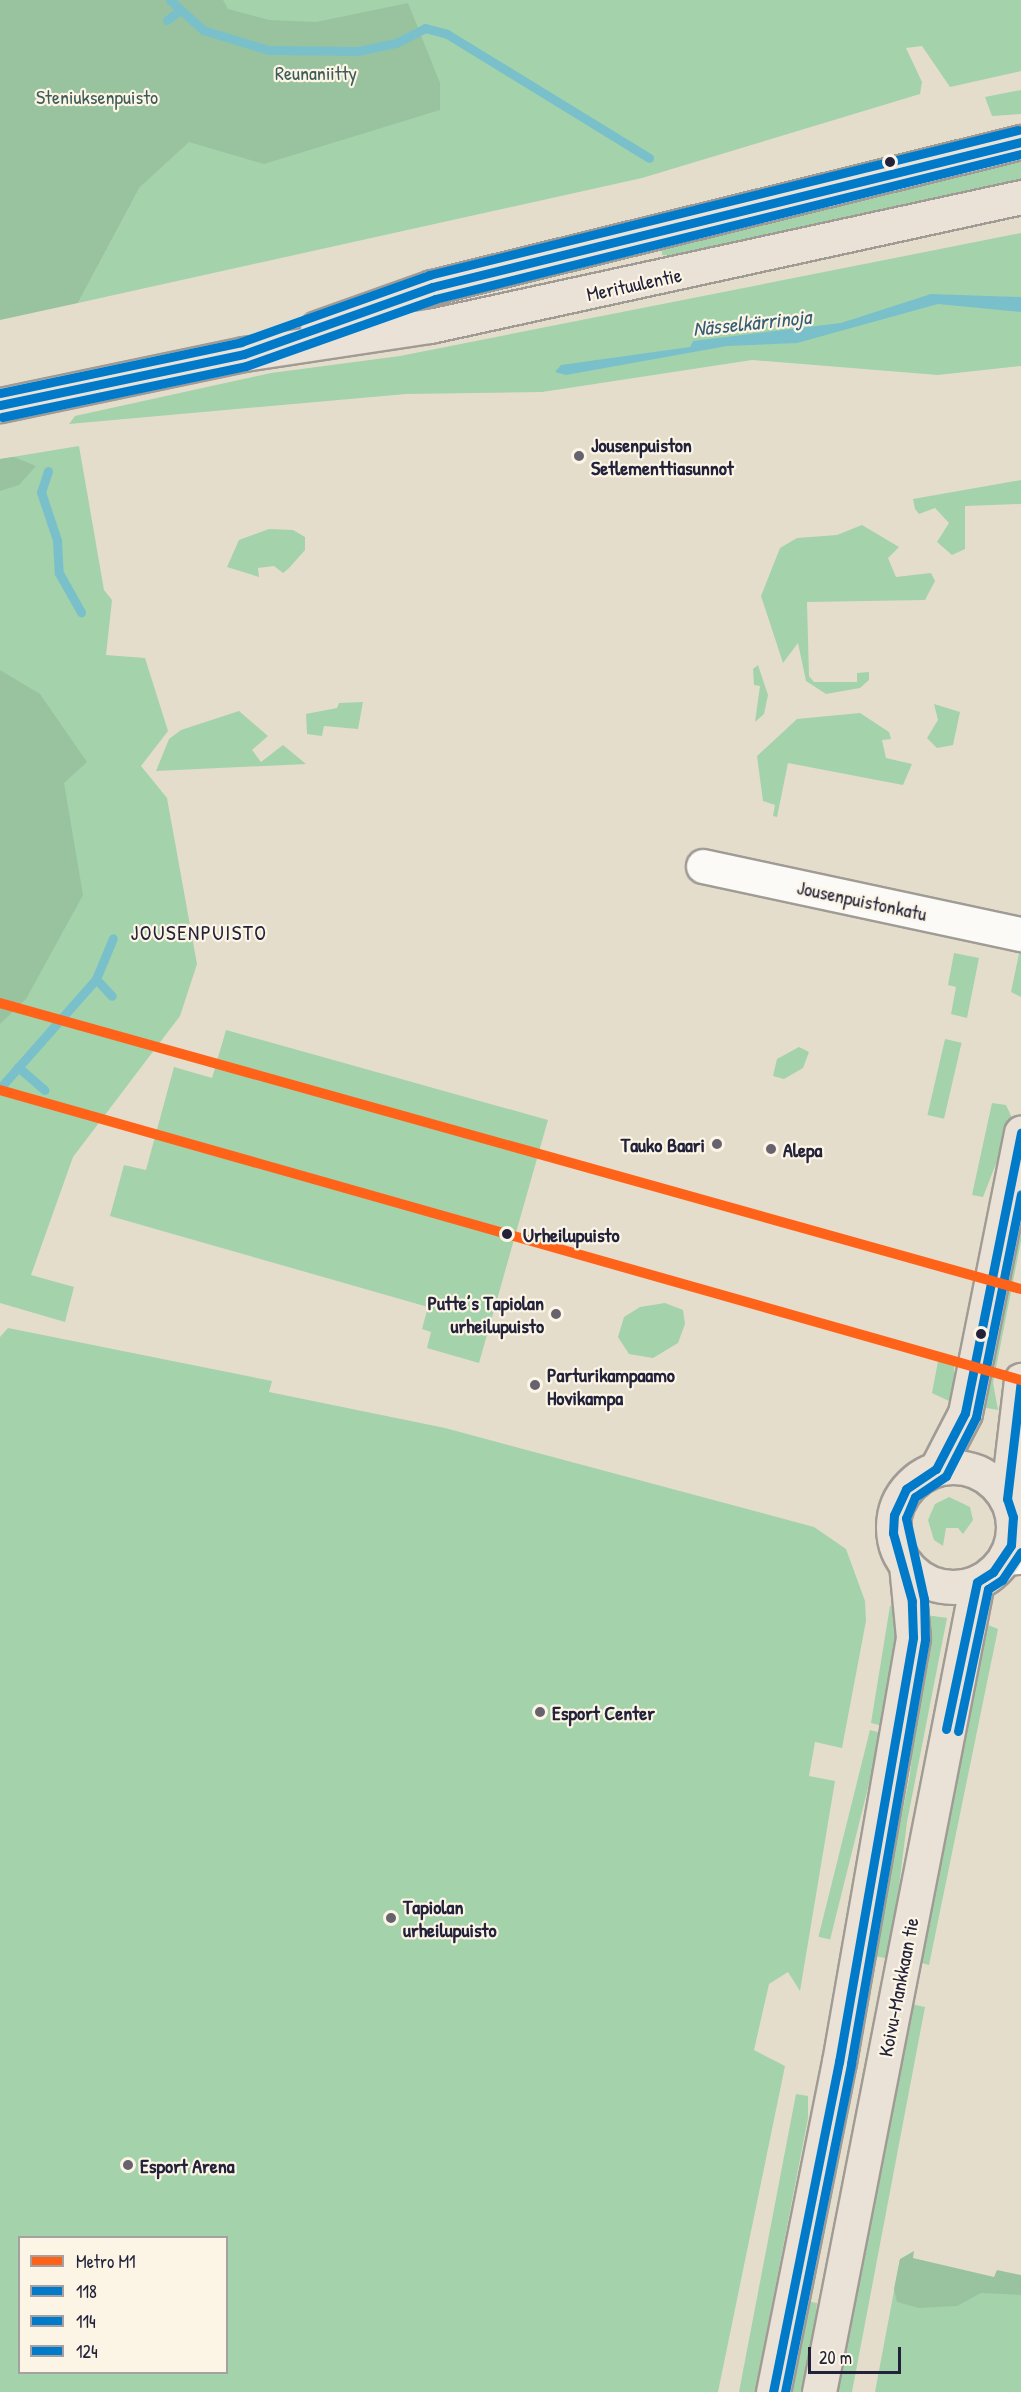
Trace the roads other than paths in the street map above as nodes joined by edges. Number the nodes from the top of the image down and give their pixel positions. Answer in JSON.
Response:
{"nodes":[{"id":1,"x":1021,"y":142,"type":"edge"},
{"id":2,"x":1021,"y":197,"type":"edge"},
{"id":3,"x":244,"y":354,"type":"junction"},
{"id":4,"x":0,"y":405,"type":"edge"},
{"id":5,"x":703,"y":866,"type":"dead end"},
{"id":6,"x":1021,"y":934,"type":"edge"},
{"id":7,"x":1021,"y":1132,"type":"edge"},
{"id":8,"x":1021,"y":1380,"type":"edge"},
{"id":9,"x":936,"y":1469,"type":"junction"},
{"id":10,"x":1012,"y":1503,"type":"edge"},
{"id":11,"x":1013,"y":1558,"type":"edge"},
{"id":12,"x":906,"y":1564,"type":"junction"},
{"id":13,"x":977,"y":1582,"type":"junction"},
{"id":14,"x":773,"y":2392,"type":"edge"},
{"id":15,"x":819,"y":2392,"type":"edge"}],
"edges":[{"from":1,"to":3,"type":"main road","name":"Merituulentie"},
{"from":2,"to":3,"type":"main road","name":"Merituulentie"},
{"from":3,"to":4,"type":"main road","name":"Merituulentie"},
{"from":5,"to":6,"type":"street","name":"Jousenpuistonkatu"},
{"from":7,"to":9,"type":"main road"},
{"from":8,"to":10,"type":"main road"},
{"from":9,"to":10,"type":"main road"},
{"from":9,"to":12,"type":"main road"},
{"from":10,"to":11,"type":"main road"},
{"from":11,"to":13,"type":"main road"},
{"from":12,"to":13,"type":"main road"},
{"from":12,"to":14,"type":"main road"},
{"from":13,"to":15,"type":"main road","name":"Koivu-Mankkaan tie"}]}
